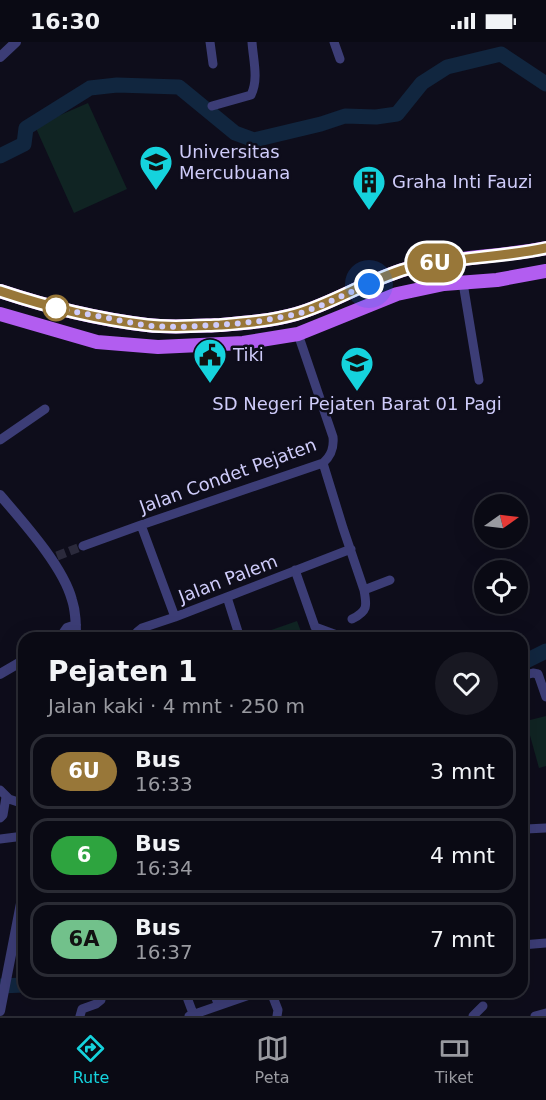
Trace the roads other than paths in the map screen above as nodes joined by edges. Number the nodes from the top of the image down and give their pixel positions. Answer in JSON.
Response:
{"nodes":[{"id":1,"x":16,"y":42,"type":"edge"},
{"id":2,"x":210,"y":42,"type":"edge"},
{"id":3,"x":252,"y":42,"type":"edge"},
{"id":4,"x":334,"y":42,"type":"edge"},
{"id":5,"x":0,"y":57,"type":"edge"},
{"id":6,"x":340,"y":59,"type":"dead end"},
{"id":7,"x":213,"y":64,"type":"dead end"},
{"id":8,"x":212,"y":106,"type":"dead end"},
{"id":9,"x":546,"y":248,"type":"edge"},
{"id":10,"x":546,"y":271,"type":"edge"},
{"id":11,"x":463,"y":283,"type":"junction"},
{"id":12,"x":0,"y":291,"type":"edge"},
{"id":13,"x":339,"y":298,"type":"junction"},
{"id":14,"x":0,"y":314,"type":"edge"},
{"id":15,"x":347,"y":315,"type":"junction"},
{"id":16,"x":298,"y":334,"type":"junction"},
{"id":17,"x":479,"y":380,"type":"dead end"},
{"id":18,"x":45,"y":409,"type":"dead end"},
{"id":19,"x":0,"y":440,"type":"edge"},
{"id":20,"x":323,"y":463,"type":"junction"},
{"id":21,"x":0,"y":495,"type":"edge"},
{"id":22,"x":141,"y":525,"type":"junction"},
{"id":23,"x":83,"y":546,"type":"tunnel mouth"},
{"id":24,"x":351,"y":549,"type":"junction"},
{"id":25,"x":295,"y":570,"type":"junction"},
{"id":26,"x":390,"y":580,"type":"dead end"},
{"id":27,"x":364,"y":590,"type":"junction"},
{"id":28,"x":227,"y":597,"type":"junction"},
{"id":29,"x":175,"y":617,"type":"junction"},
{"id":30,"x":352,"y":618,"type":"dead end"},
{"id":31,"x":76,"y":625,"type":"junction"},
{"id":32,"x":64,"y":632,"type":"edge"},
{"id":33,"x":76,"y":632,"type":"edge"},
{"id":34,"x":137,"y":632,"type":"edge"},
{"id":35,"x":238,"y":632,"type":"edge"},
{"id":36,"x":329,"y":632,"type":"edge"},
{"id":37,"x":18,"y":664,"type":"edge"},
{"id":38,"x":0,"y":674,"type":"edge"},
{"id":39,"x":528,"y":674,"type":"edge"},
{"id":40,"x":546,"y":697,"type":"edge"},
{"id":41,"x":3,"y":793,"type":"edge"},
{"id":42,"x":18,"y":801,"type":"edge"},
{"id":43,"x":0,"y":818,"type":"edge"},
{"id":44,"x":546,"y":828,"type":"edge"},
{"id":45,"x":528,"y":829,"type":"edge"},
{"id":46,"x":18,"y":837,"type":"edge"},
{"id":47,"x":0,"y":839,"type":"edge"},
{"id":48,"x":18,"y":919,"type":"edge"},
{"id":49,"x":546,"y":943,"type":"edge"},
{"id":50,"x":528,"y":944,"type":"edge"},
{"id":51,"x":101,"y":998,"type":"edge"},
{"id":52,"x":186,"y":998,"type":"edge"},
{"id":53,"x":216,"y":998,"type":"edge"},
{"id":54,"x":238,"y":998,"type":"edge"},
{"id":55,"x":274,"y":998,"type":"edge"},
{"id":56,"x":219,"y":1004,"type":"junction"},
{"id":57,"x":483,"y":1006,"type":"dead end"},
{"id":58,"x":0,"y":1011,"type":"edge"},
{"id":59,"x":546,"y":1013,"type":"edge"},
{"id":60,"x":192,"y":1015,"type":"edge"},
{"id":61,"x":80,"y":1016,"type":"edge"},
{"id":62,"x":277,"y":1016,"type":"edge"},
{"id":63,"x":473,"y":1016,"type":"edge"},
{"id":64,"x":535,"y":1016,"type":"edge"}],
"edges":[{"from":1,"to":5,"type":"street"},
{"from":2,"to":7,"type":"street"},
{"from":3,"to":8,"type":"street"},
{"from":4,"to":6,"type":"street"},
{"from":9,"to":13,"type":"main road"},
{"from":10,"to":11,"type":"main road"},
{"from":11,"to":15,"type":"main road"},
{"from":11,"to":17,"type":"street"},
{"from":12,"to":13,"type":"main road"},
{"from":13,"to":15,"type":"main road"},
{"from":14,"to":16,"type":"main road"},
{"from":15,"to":16,"type":"main road"},
{"from":16,"to":20,"type":"street","name":"Jalan Condet Pejaten"},
{"from":18,"to":19,"type":"street"},
{"from":20,"to":22,"type":"street","name":"Jalan Condet Pejaten"},
{"from":20,"to":24,"type":"street"},
{"from":21,"to":31,"type":"street"},
{"from":22,"to":23,"type":"street","name":"Jalan Condet Pejaten"},
{"from":22,"to":29,"type":"street","name":"Jalan Palem"},
{"from":24,"to":25,"type":"street","name":"Jalan Palem"},
{"from":24,"to":27,"type":"street"},
{"from":25,"to":28,"type":"street","name":"Jalan Palem"},
{"from":25,"to":36,"type":"street"},
{"from":26,"to":27,"type":"street"},
{"from":27,"to":30,"type":"street"},
{"from":28,"to":29,"type":"street","name":"Jalan Palem"},
{"from":28,"to":35,"type":"street"},
{"from":29,"to":34,"type":"street"},
{"from":31,"to":32,"type":"street"},
{"from":31,"to":33,"type":"street"},
{"from":37,"to":38,"type":"street"},
{"from":39,"to":40,"type":"street"},
{"from":41,"to":42,"type":"street"},
{"from":41,"to":43,"type":"street"},
{"from":44,"to":45,"type":"street"},
{"from":46,"to":47,"type":"street"},
{"from":48,"to":58,"type":"street"},
{"from":49,"to":50,"type":"street"},
{"from":51,"to":61,"type":"street"},
{"from":52,"to":60,"type":"street"},
{"from":53,"to":56,"type":"street"},
{"from":54,"to":56,"type":"street"},
{"from":55,"to":62,"type":"street"},
{"from":56,"to":60,"type":"street"},
{"from":57,"to":63,"type":"street"},
{"from":59,"to":64,"type":"street"}]}
